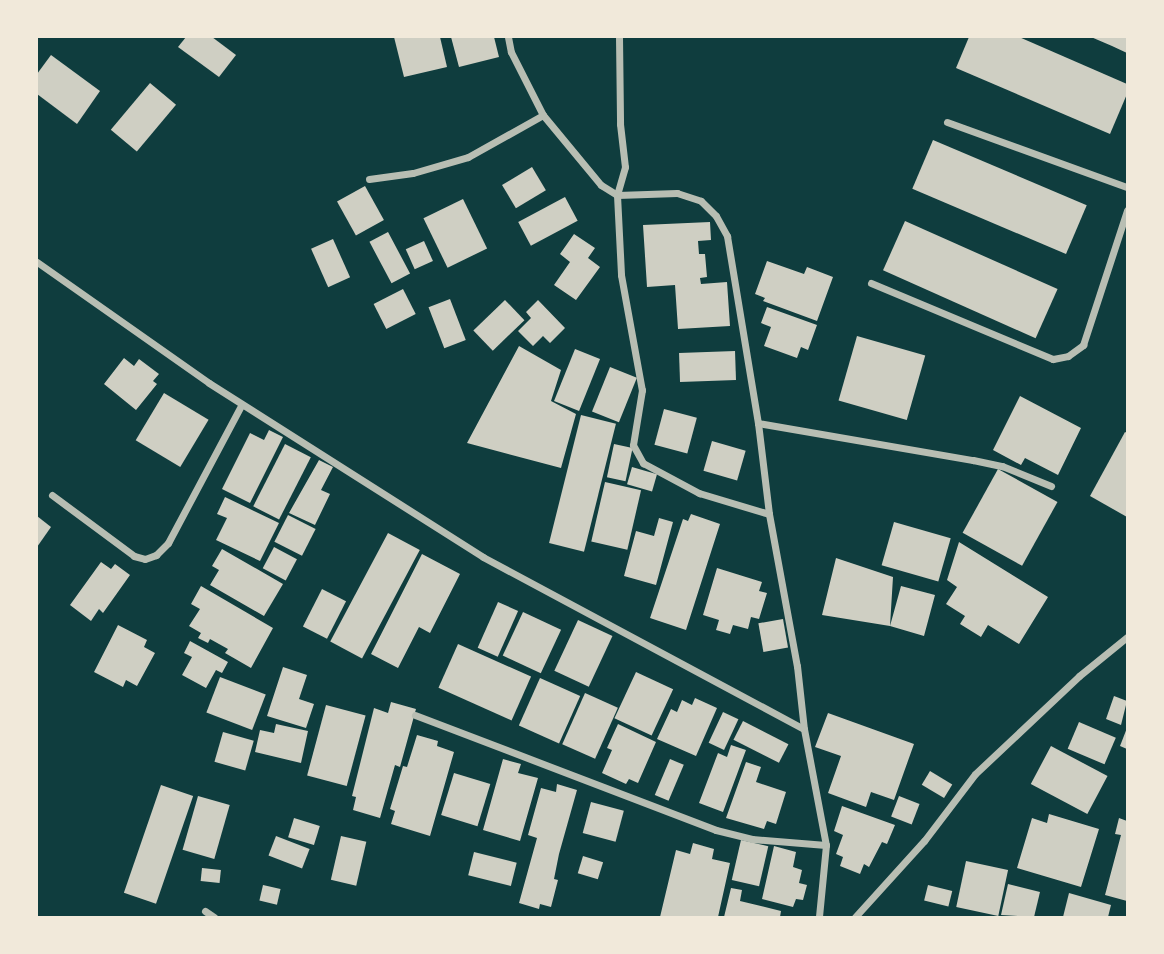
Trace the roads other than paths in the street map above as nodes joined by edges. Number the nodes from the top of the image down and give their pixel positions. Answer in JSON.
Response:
{"nodes":[{"id":1,"x":508,"y":37,"type":"edge"},
{"id":2,"x":619,"y":37,"type":"edge"},
{"id":3,"x":543,"y":115,"type":"junction"},
{"id":4,"x":947,"y":122,"type":"dead end"},
{"id":5,"x":369,"y":179,"type":"dead end"},
{"id":6,"x":1127,"y":187,"type":"edge"},
{"id":7,"x":617,"y":195,"type":"junction"},
{"id":8,"x":1127,"y":210,"type":"edge"},
{"id":9,"x":37,"y":262,"type":"edge"},
{"id":10,"x":871,"y":283,"type":"dead end"},
{"id":11,"x":242,"y":404,"type":"junction"},
{"id":12,"x":758,"y":423,"type":"junction"},
{"id":13,"x":1051,"y":486,"type":"dead end"},
{"id":14,"x":52,"y":495,"type":"dead end"},
{"id":15,"x":769,"y":514,"type":"junction"},
{"id":16,"x":1127,"y":637,"type":"edge"},
{"id":17,"x":415,"y":715,"type":"dead end"},
{"id":18,"x":804,"y":729,"type":"junction"},
{"id":19,"x":826,"y":845,"type":"junction"},
{"id":20,"x":205,"y":911,"type":"dead end"},
{"id":21,"x":214,"y":917,"type":"edge"},
{"id":22,"x":819,"y":917,"type":"edge"},
{"id":23,"x":855,"y":917,"type":"edge"}],
"edges":[{"from":1,"to":3,"type":"street"},
{"from":2,"to":7,"type":"street"},
{"from":3,"to":5,"type":"street"},
{"from":3,"to":7,"type":"street"},
{"from":4,"to":6,"type":"street"},
{"from":7,"to":12,"type":"street"},
{"from":7,"to":15,"type":"street"},
{"from":8,"to":10,"type":"street"},
{"from":9,"to":11,"type":"street"},
{"from":11,"to":14,"type":"street"},
{"from":11,"to":18,"type":"street"},
{"from":12,"to":13,"type":"street"},
{"from":12,"to":15,"type":"street"},
{"from":15,"to":18,"type":"street"},
{"from":16,"to":23,"type":"street"},
{"from":17,"to":19,"type":"street"},
{"from":18,"to":19,"type":"street"},
{"from":19,"to":22,"type":"street"},
{"from":20,"to":21,"type":"street"}]}
